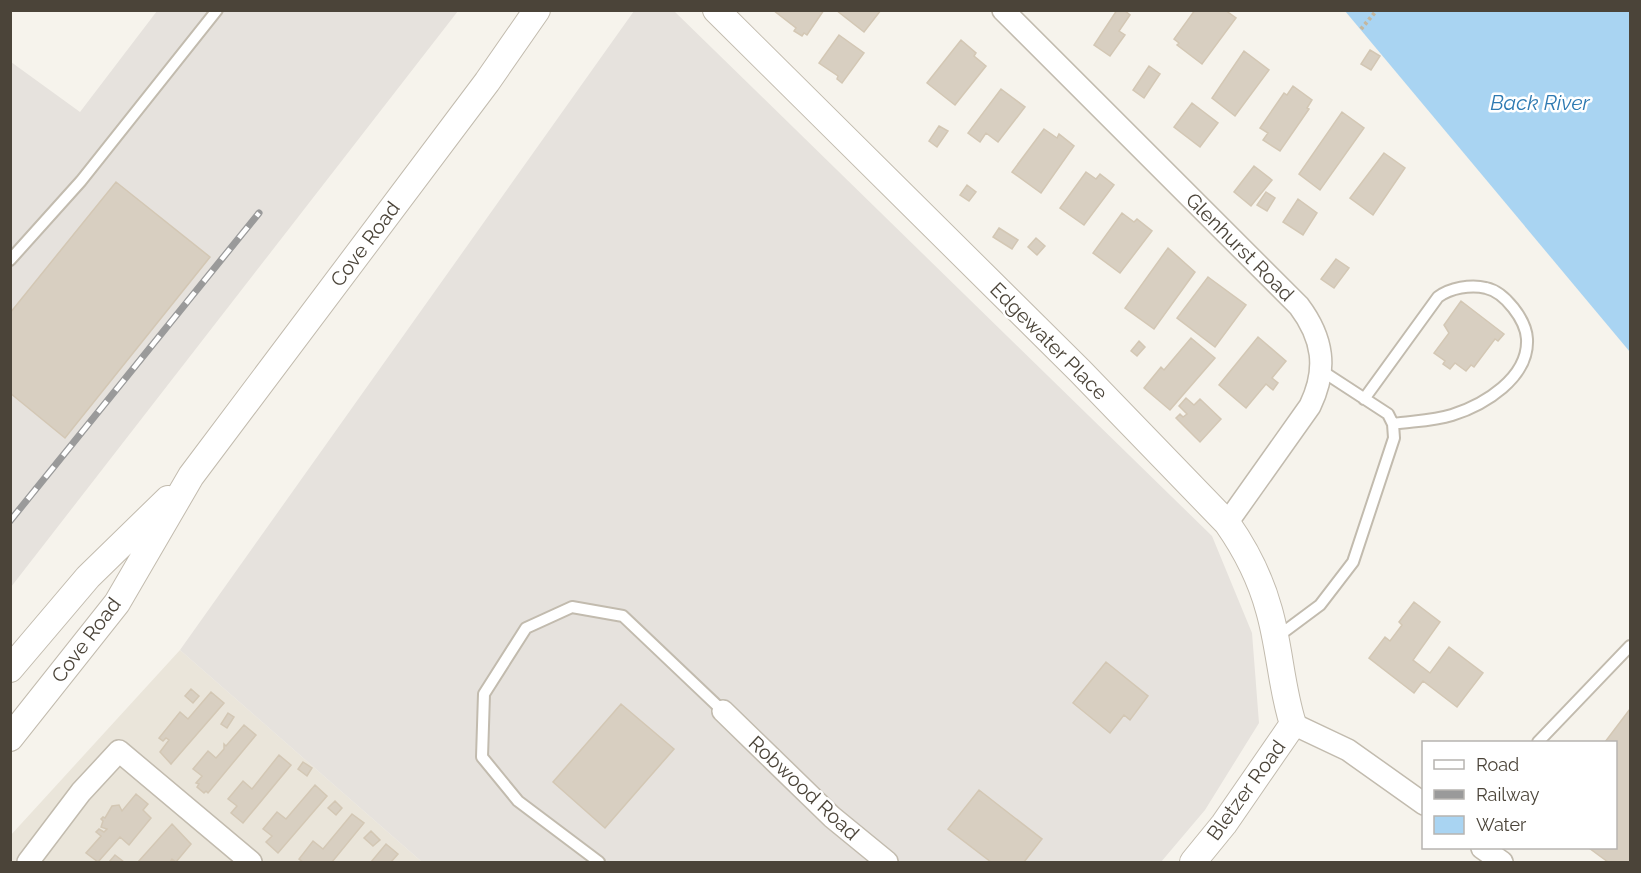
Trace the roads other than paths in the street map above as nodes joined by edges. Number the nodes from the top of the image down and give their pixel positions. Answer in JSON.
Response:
{"nodes":[{"id":1,"x":217,"y":10,"type":"edge"},
{"id":2,"x":537,"y":10,"type":"edge"},
{"id":3,"x":716,"y":10,"type":"edge"},
{"id":4,"x":1003,"y":10,"type":"edge"},
{"id":5,"x":10,"y":260,"type":"edge"},
{"id":6,"x":1322,"y":371,"type":"junction"},
{"id":7,"x":1364,"y":399,"type":"junction"},
{"id":8,"x":1393,"y":424,"type":"junction"},
{"id":9,"x":191,"y":476,"type":"junction"},
{"id":10,"x":1227,"y":523,"type":"junction"},
{"id":11,"x":1274,"y":639,"type":"junction"},
{"id":12,"x":1630,"y":646,"type":"edge"},
{"id":13,"x":10,"y":669,"type":"edge"},
{"id":14,"x":723,"y":711,"type":"joint"},
{"id":15,"x":1293,"y":724,"type":"junction"},
{"id":16,"x":10,"y":738,"type":"edge"},
{"id":17,"x":1539,"y":741,"type":"edge"},
{"id":18,"x":1422,"y":803,"type":"edge"},
{"id":19,"x":1483,"y":849,"type":"edge"},
{"id":20,"x":28,"y":862,"type":"edge"},
{"id":21,"x":251,"y":862,"type":"edge"},
{"id":22,"x":598,"y":862,"type":"edge"},
{"id":23,"x":887,"y":862,"type":"edge"},
{"id":24,"x":1193,"y":862,"type":"edge"},
{"id":25,"x":1502,"y":862,"type":"edge"}],
"edges":[{"from":1,"to":5,"type":"lane"},
{"from":2,"to":9,"type":"street","name":"Cove Road"},
{"from":3,"to":10,"type":"street","name":"Edgewater Place"},
{"from":4,"to":6,"type":"street","name":"Glenhurst Road"},
{"from":6,"to":7,"type":"lane"},
{"from":6,"to":10,"type":"street","name":"Glenhurst Road"},
{"from":7,"to":8,"type":"lane"},
{"from":7,"to":8,"type":"lane"},
{"from":8,"to":11,"type":"lane"},
{"from":9,"to":13,"type":"street","name":"Cove Road"},
{"from":9,"to":16,"type":"street","name":"Cove Road"},
{"from":10,"to":11,"type":"street","name":"Edgewater Place"},
{"from":11,"to":15,"type":"street","name":"Edgewater Place"},
{"from":12,"to":17,"type":"lane"},
{"from":14,"to":22,"type":"lane"},
{"from":14,"to":23,"type":"street","name":"Robwood Road"},
{"from":15,"to":18,"type":"street","name":"Bletzer Road"},
{"from":15,"to":24,"type":"street","name":"Bletzer Road"},
{"from":19,"to":25,"type":"street"},
{"from":20,"to":21,"type":"street"}]}
